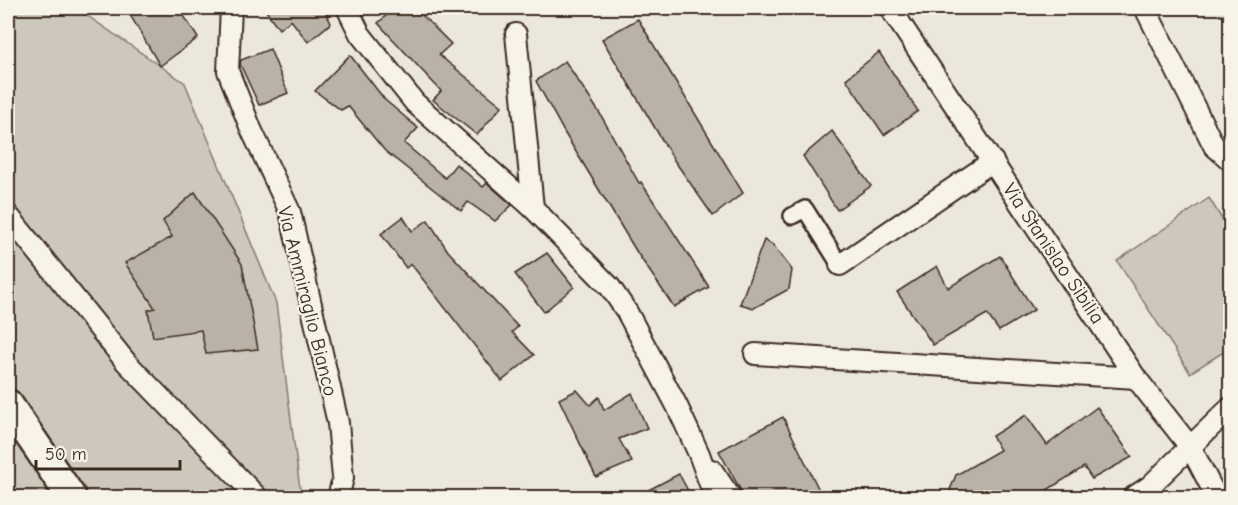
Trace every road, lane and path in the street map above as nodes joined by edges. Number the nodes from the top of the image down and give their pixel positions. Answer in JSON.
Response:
{"nodes":[{"id":1,"x":231,"y":8,"type":"edge"},
{"id":2,"x":343,"y":8,"type":"edge"},
{"id":3,"x":890,"y":8,"type":"edge"},
{"id":4,"x":1145,"y":8,"type":"edge"},
{"id":5,"x":516,"y":34,"type":"dead end"},
{"id":6,"x":1230,"y":160,"type":"edge"},
{"id":7,"x":993,"y":161,"type":"junction"},
{"id":8,"x":533,"y":208,"type":"junction"},
{"id":9,"x":8,"y":215,"type":"edge"},
{"id":10,"x":792,"y":216,"type":"dead end"},
{"id":11,"x":840,"y":265,"type":"joint"},
{"id":12,"x":755,"y":354,"type":"dead end"},
{"id":13,"x":1136,"y":378,"type":"junction"},
{"id":14,"x":8,"y":404,"type":"edge"},
{"id":15,"x":1230,"y":408,"type":"edge"},
{"id":16,"x":1191,"y":448,"type":"junction"},
{"id":17,"x":699,"y":454,"type":"junction"},
{"id":18,"x":72,"y":498,"type":"edge"},
{"id":19,"x":258,"y":498,"type":"edge"},
{"id":20,"x":338,"y":498,"type":"edge"},
{"id":21,"x":715,"y":498,"type":"edge"},
{"id":22,"x":731,"y":498,"type":"edge"},
{"id":23,"x":1132,"y":498,"type":"edge"},
{"id":24,"x":1217,"y":498,"type":"edge"}],
"edges":[{"from":1,"to":20,"type":"street","name":"Via Ammiraglio Bianco"},
{"from":2,"to":8,"type":"street"},
{"from":3,"to":7,"type":"street","name":"Via Stanislao Sibilia"},
{"from":4,"to":6,"type":"street"},
{"from":5,"to":8,"type":"street"},
{"from":7,"to":11,"type":"street"},
{"from":7,"to":13,"type":"street","name":"Via Stanislao Sibilia"},
{"from":8,"to":17,"type":"street"},
{"from":9,"to":19,"type":"street"},
{"from":10,"to":11,"type":"street"},
{"from":12,"to":13,"type":"street"},
{"from":13,"to":16,"type":"street","name":"Via Stanislao Sibilia"},
{"from":14,"to":18,"type":"main road"},
{"from":15,"to":16,"type":"street"},
{"from":16,"to":23,"type":"street"},
{"from":16,"to":24,"type":"street","name":"Via Stanislao Sibilia"},
{"from":17,"to":21,"type":"street"},
{"from":17,"to":22,"type":"street"}]}
